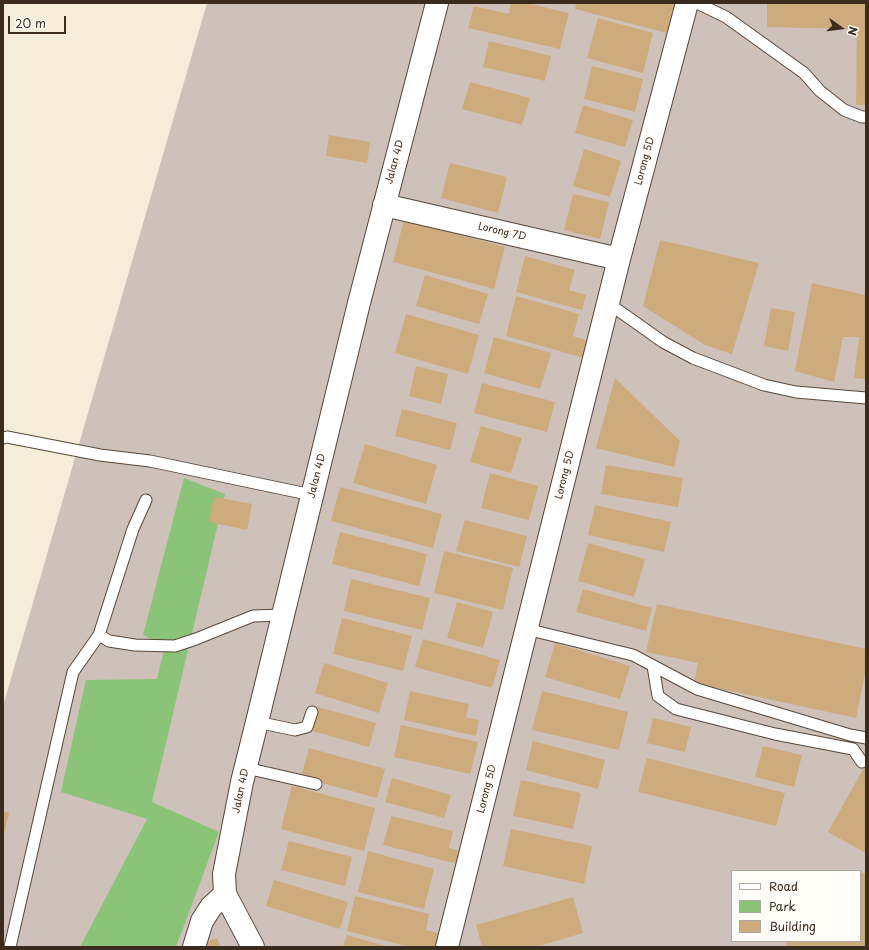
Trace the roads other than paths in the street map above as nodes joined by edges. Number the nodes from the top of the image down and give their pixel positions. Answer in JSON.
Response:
{"nodes":[{"id":1,"x":437,"y":3,"type":"edge"},
{"id":2,"x":686,"y":3,"type":"edge"},
{"id":3,"x":697,"y":3,"type":"edge"},
{"id":4,"x":866,"y":117,"type":"edge"},
{"id":5,"x":384,"y":205,"type":"junction"},
{"id":6,"x":619,"y":259,"type":"junction"},
{"id":7,"x":608,"y":303,"type":"junction"},
{"id":8,"x":866,"y":398,"type":"edge"},
{"id":9,"x":3,"y":438,"type":"edge"},
{"id":10,"x":312,"y":495,"type":"junction"},
{"id":11,"x":146,"y":500,"type":"dead end"},
{"id":12,"x":283,"y":615,"type":"junction"},
{"id":13,"x":526,"y":629,"type":"junction"},
{"id":14,"x":99,"y":635,"type":"junction"},
{"id":15,"x":653,"y":666,"type":"junction"},
{"id":16,"x":312,"y":712,"type":"dead end"},
{"id":17,"x":257,"y":722,"type":"junction"},
{"id":18,"x":866,"y":738,"type":"edge"},
{"id":19,"x":862,"y":762,"type":"dead end"},
{"id":20,"x":246,"y":768,"type":"junction"},
{"id":21,"x":316,"y":784,"type":"dead end"},
{"id":22,"x":225,"y":894,"type":"junction"},
{"id":23,"x":10,"y":947,"type":"edge"},
{"id":24,"x":194,"y":947,"type":"edge"},
{"id":25,"x":253,"y":947,"type":"edge"},
{"id":26,"x":447,"y":947,"type":"edge"}],
"edges":[{"from":1,"to":5,"type":"street","name":"Jalan 4D"},
{"from":2,"to":6,"type":"street","name":"Lorong 5D"},
{"from":3,"to":4,"type":"lane"},
{"from":5,"to":6,"type":"street","name":"Lorong 7D"},
{"from":5,"to":10,"type":"street","name":"Jalan 4D"},
{"from":6,"to":7,"type":"street","name":"Lorong 5D"},
{"from":7,"to":8,"type":"lane"},
{"from":7,"to":13,"type":"street","name":"Lorong 5D"},
{"from":9,"to":10,"type":"lane"},
{"from":10,"to":12,"type":"street","name":"Jalan 4D"},
{"from":11,"to":14,"type":"lane"},
{"from":12,"to":14,"type":"lane"},
{"from":12,"to":17,"type":"street","name":"Jalan 4D"},
{"from":13,"to":15,"type":"lane"},
{"from":13,"to":26,"type":"street","name":"Lorong 5D"},
{"from":14,"to":23,"type":"lane"},
{"from":15,"to":18,"type":"lane"},
{"from":15,"to":19,"type":"lane"},
{"from":16,"to":17,"type":"lane"},
{"from":17,"to":20,"type":"street","name":"Jalan 4D"},
{"from":20,"to":21,"type":"lane"},
{"from":20,"to":22,"type":"street","name":"Jalan 4D"},
{"from":22,"to":24,"type":"street"},
{"from":22,"to":25,"type":"street","name":"Jalan 4D"}]}
